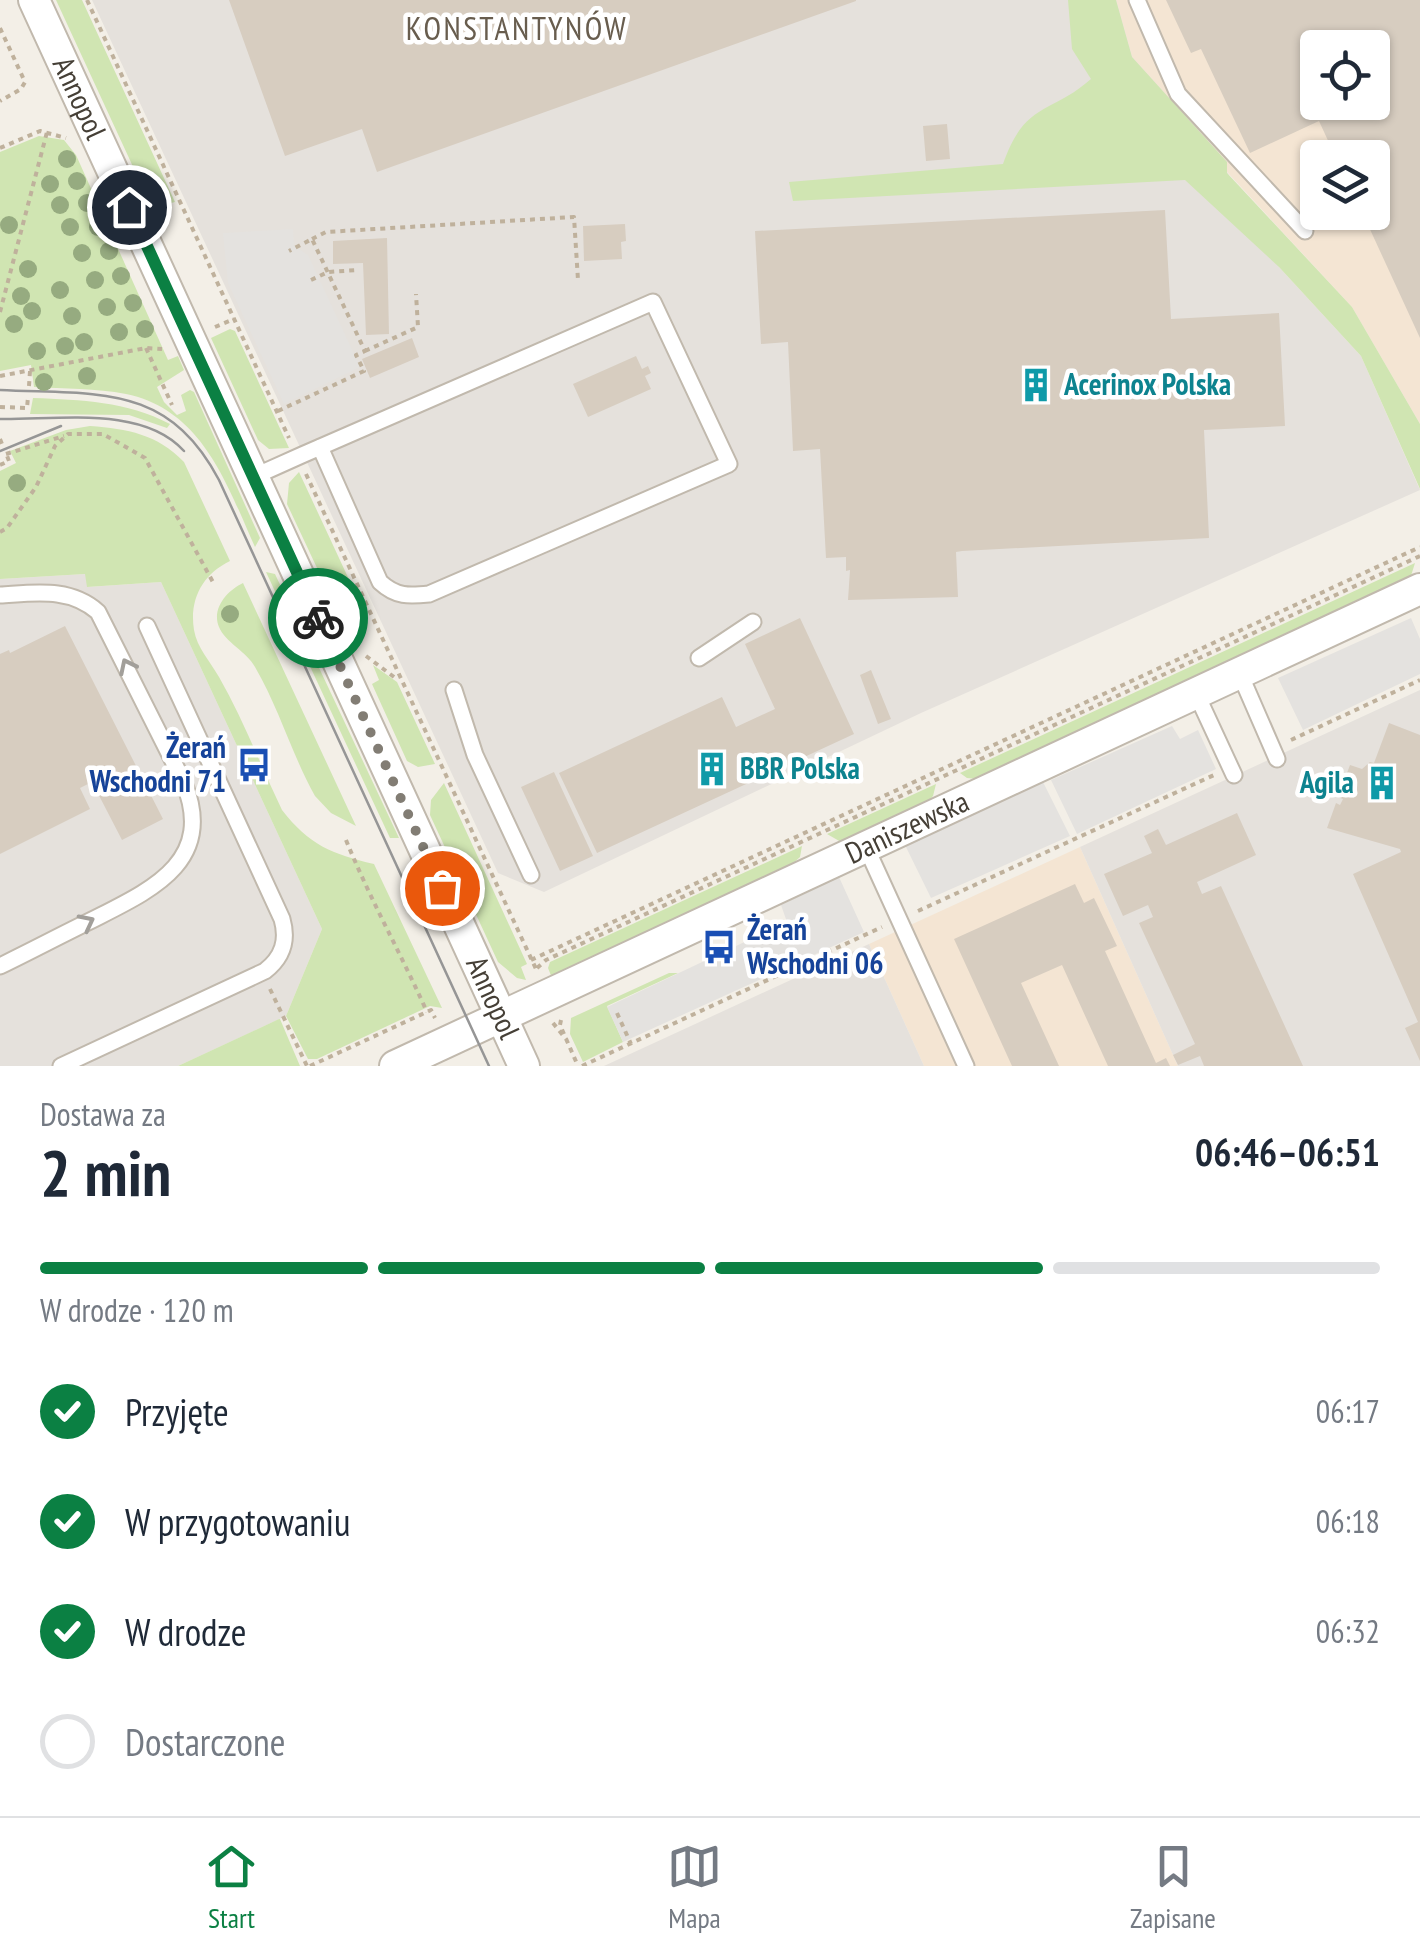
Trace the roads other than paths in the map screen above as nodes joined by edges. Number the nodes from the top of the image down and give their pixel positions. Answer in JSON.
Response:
{"nodes":[{"id":1,"x":34,"y":0,"type":"edge"},
{"id":2,"x":1137,"y":0,"type":"edge"},
{"id":3,"x":1305,"y":231,"type":"dead end"},
{"id":4,"x":320,"y":447,"type":"junction"},
{"id":5,"x":253,"y":477,"type":"junction"},
{"id":6,"x":1420,"y":589,"type":"edge"},
{"id":7,"x":0,"y":595,"type":"edge"},
{"id":8,"x":753,"y":622,"type":"dead end"},
{"id":9,"x":146,"y":626,"type":"dead end"},
{"id":10,"x":699,"y":658,"type":"dead end"},
{"id":11,"x":1240,"y":674,"type":"junction"},
{"id":12,"x":454,"y":690,"type":"dead end"},
{"id":13,"x":1196,"y":693,"type":"junction"},
{"id":14,"x":1274,"y":754,"type":"road end"},
{"id":15,"x":1232,"y":771,"type":"road end"},
{"id":16,"x":866,"y":846,"type":"junction"},
{"id":17,"x":531,"y":875,"type":"dead end"},
{"id":18,"x":0,"y":966,"type":"edge"},
{"id":19,"x":501,"y":1016,"type":"junction"},
{"id":20,"x":61,"y":1066,"type":"edge"},
{"id":21,"x":394,"y":1066,"type":"edge"},
{"id":22,"x":524,"y":1066,"type":"edge"},
{"id":23,"x":966,"y":1066,"type":"edge"}],
"edges":[{"from":1,"to":5,"type":"street","name":"Annopol"},
{"from":2,"to":3,"type":"lane"},
{"from":4,"to":4,"type":"lane"},
{"from":4,"to":5,"type":"lane"},
{"from":5,"to":19,"type":"street","name":"Annopol"},
{"from":6,"to":11,"type":"street","name":"Daniszewska"},
{"from":18,"to":7,"type":"lane","one_way":true},
{"from":8,"to":10,"type":"lane"},
{"from":9,"to":20,"type":"lane"},
{"from":11,"to":13,"type":"street","name":"Daniszewska"},
{"from":11,"to":14,"type":"lane"},
{"from":12,"to":17,"type":"lane"},
{"from":13,"to":15,"type":"lane"},
{"from":13,"to":16,"type":"street","name":"Daniszewska"},
{"from":16,"to":19,"type":"street","name":"Daniszewska"},
{"from":16,"to":23,"type":"lane"},
{"from":19,"to":21,"type":"street","name":"Daniszewska"},
{"from":19,"to":22,"type":"street","name":"Annopol"}]}
